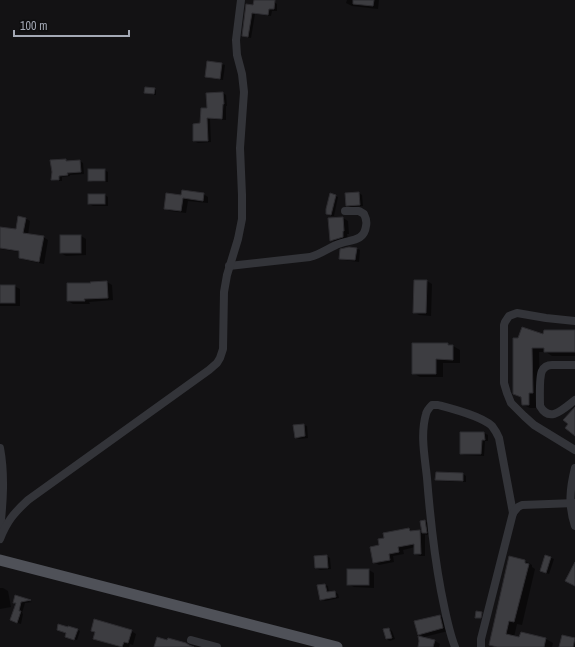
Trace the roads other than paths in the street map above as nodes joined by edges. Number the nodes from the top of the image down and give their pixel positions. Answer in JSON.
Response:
{"nodes":[{"id":1,"x":241,"y":0,"type":"edge"},
{"id":2,"x":345,"y":211,"type":"dead end"},
{"id":3,"x":229,"y":266,"type":"junction"},
{"id":4,"x":575,"y":321,"type":"edge"},
{"id":5,"x":575,"y":365,"type":"edge"},
{"id":6,"x":575,"y":400,"type":"edge"},
{"id":7,"x":0,"y":448,"type":"edge"},
{"id":8,"x":575,"y":450,"type":"edge"},
{"id":9,"x":575,"y":468,"type":"edge"},
{"id":10,"x":572,"y":503,"type":"edge"},
{"id":11,"x":513,"y":513,"type":"junction"},
{"id":12,"x":575,"y":526,"type":"edge"},
{"id":13,"x":0,"y":530,"type":"edge"},
{"id":14,"x":0,"y":539,"type":"edge"},
{"id":15,"x":0,"y":560,"type":"edge"},
{"id":16,"x":192,"y":640,"type":"dead end"},
{"id":17,"x":217,"y":647,"type":"edge"},
{"id":18,"x":337,"y":647,"type":"edge"},
{"id":19,"x":455,"y":647,"type":"edge"},
{"id":20,"x":482,"y":647,"type":"edge"}],
"edges":[{"from":1,"to":3,"type":"street"},
{"from":2,"to":3,"type":"street"},
{"from":3,"to":14,"type":"street"},
{"from":4,"to":8,"type":"street"},
{"from":5,"to":6,"type":"street"},
{"from":7,"to":13,"type":"street"},
{"from":9,"to":10,"type":"street"},
{"from":10,"to":11,"type":"street"},
{"from":10,"to":12,"type":"street"},
{"from":11,"to":19,"type":"street"},
{"from":11,"to":20,"type":"street"},
{"from":15,"to":18,"type":"main road"},
{"from":16,"to":17,"type":"street"}]}
